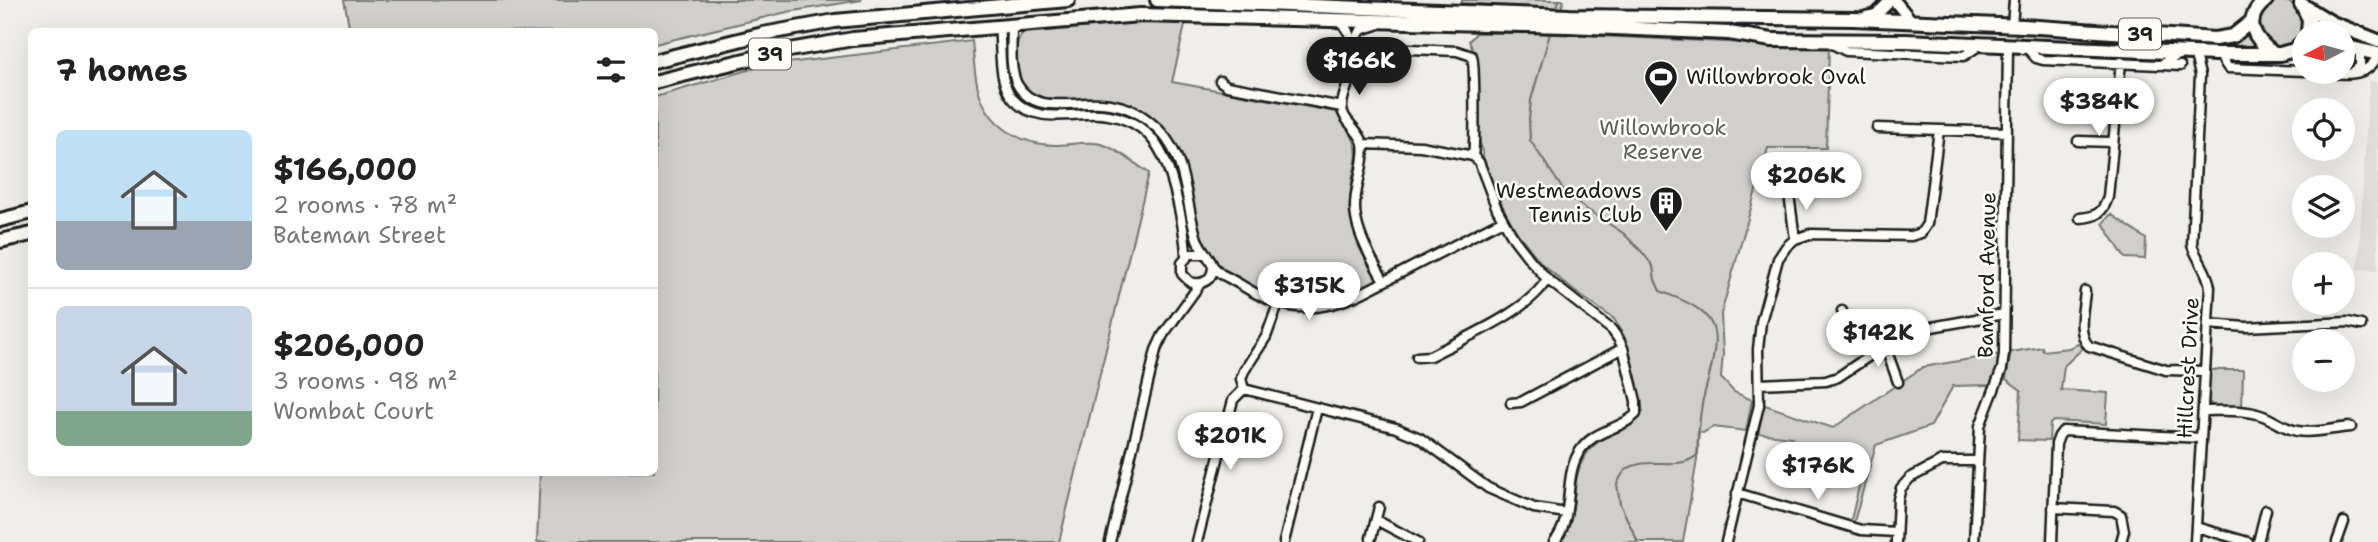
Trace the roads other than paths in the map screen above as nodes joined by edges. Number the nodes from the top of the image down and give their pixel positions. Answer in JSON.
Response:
{"nodes":[{"id":1,"x":1068,"y":0,"type":"edge"},
{"id":2,"x":1157,"y":0,"type":"edge"},
{"id":3,"x":2014,"y":0,"type":"edge"},
{"id":4,"x":2247,"y":0,"type":"edge"},
{"id":5,"x":2266,"y":0,"type":"edge"},
{"id":6,"x":1026,"y":1,"type":"edge"},
{"id":7,"x":1890,"y":1,"type":"edge"},
{"id":8,"x":1004,"y":2,"type":"edge"},
{"id":9,"x":2298,"y":2,"type":"edge"},
{"id":10,"x":1649,"y":17,"type":"junction"},
{"id":11,"x":1746,"y":18,"type":"junction"},
{"id":12,"x":1784,"y":18,"type":"junction"},
{"id":13,"x":1336,"y":19,"type":"junction"},
{"id":14,"x":1853,"y":19,"type":"junction"},
{"id":15,"x":1534,"y":20,"type":"junction"},
{"id":16,"x":1569,"y":21,"type":"junction"},
{"id":17,"x":1893,"y":21,"type":"junction"},
{"id":18,"x":2253,"y":21,"type":"junction"},
{"id":19,"x":2309,"y":21,"type":"edge"},
{"id":20,"x":1465,"y":22,"type":"junction"},
{"id":21,"x":1912,"y":22,"type":"junction"},
{"id":22,"x":1960,"y":24,"type":"junction"},
{"id":23,"x":1005,"y":25,"type":"junction"},
{"id":24,"x":2017,"y":26,"type":"junction"},
{"id":25,"x":1656,"y":30,"type":"junction"},
{"id":26,"x":1772,"y":40,"type":"junction"},
{"id":27,"x":1826,"y":41,"type":"junction"},
{"id":28,"x":1892,"y":41,"type":"junction"},
{"id":29,"x":2378,"y":41,"type":"edge"},
{"id":30,"x":1980,"y":45,"type":"junction"},
{"id":31,"x":2026,"y":47,"type":"junction"},
{"id":32,"x":2356,"y":49,"type":"edge"},
{"id":33,"x":1352,"y":50,"type":"junction"},
{"id":34,"x":2292,"y":50,"type":"edge"},
{"id":35,"x":2360,"y":50,"type":"junction"},
{"id":36,"x":2009,"y":52,"type":"junction"},
{"id":37,"x":1377,"y":53,"type":"dead end"},
{"id":38,"x":2217,"y":54,"type":"junction"},
{"id":39,"x":2275,"y":54,"type":"junction"},
{"id":40,"x":2378,"y":54,"type":"edge"},
{"id":41,"x":2184,"y":57,"type":"junction"},
{"id":42,"x":658,"y":60,"type":"edge"},
{"id":43,"x":2121,"y":62,"type":"junction"},
{"id":44,"x":2292,"y":70,"type":"edge"},
{"id":45,"x":2356,"y":70,"type":"edge"},
{"id":46,"x":2356,"y":72,"type":"edge"},
{"id":47,"x":2200,"y":75,"type":"junction"},
{"id":48,"x":1220,"y":80,"type":"dead end"},
{"id":49,"x":658,"y":81,"type":"edge"},
{"id":50,"x":1342,"y":107,"type":"junction"},
{"id":51,"x":1877,"y":128,"type":"dead end"},
{"id":52,"x":1939,"y":130,"type":"junction"},
{"id":53,"x":2007,"y":132,"type":"junction"},
{"id":54,"x":2078,"y":141,"type":"dead end"},
{"id":55,"x":2113,"y":142,"type":"junction"},
{"id":56,"x":1363,"y":144,"type":"junction"},
{"id":57,"x":1473,"y":156,"type":"junction"},
{"id":58,"x":1793,"y":183,"type":"dead end"},
{"id":59,"x":28,"y":213,"type":"edge"},
{"id":60,"x":2080,"y":218,"type":"dead end"},
{"id":61,"x":0,"y":220,"type":"edge"},
{"id":62,"x":1503,"y":220,"type":"junction"},
{"id":63,"x":28,"y":235,"type":"edge"},
{"id":64,"x":1795,"y":239,"type":"junction"},
{"id":65,"x":0,"y":241,"type":"edge"},
{"id":66,"x":1205,"y":254,"type":"junction"},
{"id":67,"x":1186,"y":257,"type":"junction"},
{"id":68,"x":1213,"y":266,"type":"junction"},
{"id":69,"x":1185,"y":278,"type":"junction"},
{"id":70,"x":1547,"y":279,"type":"junction"},
{"id":71,"x":1237,"y":281,"type":"junction"},
{"id":72,"x":1384,"y":281,"type":"junction"},
{"id":73,"x":1204,"y":282,"type":"junction"},
{"id":74,"x":2085,"y":291,"type":"dead end"},
{"id":75,"x":1278,"y":304,"type":"junction"},
{"id":76,"x":1842,"y":311,"type":"dead end"},
{"id":77,"x":1179,"y":312,"type":"junction"},
{"id":78,"x":2004,"y":314,"type":"junction"},
{"id":79,"x":2208,"y":324,"type":"junction"},
{"id":80,"x":2361,"y":325,"type":"dead end"},
{"id":81,"x":1885,"y":346,"type":"junction"},
{"id":82,"x":1623,"y":348,"type":"junction"},
{"id":83,"x":1868,"y":356,"type":"junction"},
{"id":84,"x":1417,"y":358,"type":"dead end"},
{"id":85,"x":2205,"y":372,"type":"junction"},
{"id":86,"x":1898,"y":382,"type":"dead end"},
{"id":87,"x":1759,"y":383,"type":"junction"},
{"id":88,"x":1244,"y":389,"type":"junction"},
{"id":89,"x":1511,"y":402,"type":"dead end"},
{"id":90,"x":1317,"y":408,"type":"junction"},
{"id":91,"x":2203,"y":411,"type":"junction"},
{"id":92,"x":2351,"y":427,"type":"dead end"},
{"id":93,"x":2201,"y":438,"type":"junction"},
{"id":94,"x":1977,"y":461,"type":"junction"},
{"id":95,"x":1737,"y":493,"type":"junction"},
{"id":96,"x":1379,"y":507,"type":"dead end"},
{"id":97,"x":2053,"y":508,"type":"junction"},
{"id":98,"x":2266,"y":510,"type":"dead end"},
{"id":99,"x":1566,"y":513,"type":"junction"},
{"id":100,"x":1376,"y":520,"type":"junction"},
{"id":101,"x":2344,"y":522,"type":"dead end"},
{"id":102,"x":2196,"y":527,"type":"junction"},
{"id":103,"x":1896,"y":531,"type":"junction"},
{"id":104,"x":1371,"y":538,"type":"dead end"},
{"id":105,"x":1110,"y":542,"type":"edge"},
{"id":106,"x":1197,"y":542,"type":"edge"},
{"id":107,"x":1284,"y":542,"type":"edge"},
{"id":108,"x":1418,"y":542,"type":"edge"},
{"id":109,"x":1554,"y":542,"type":"edge"},
{"id":110,"x":1726,"y":542,"type":"edge"},
{"id":111,"x":1896,"y":542,"type":"edge"},
{"id":112,"x":1974,"y":542,"type":"edge"},
{"id":113,"x":2052,"y":542,"type":"edge"},
{"id":114,"x":2121,"y":542,"type":"edge"},
{"id":115,"x":2195,"y":542,"type":"edge"},
{"id":116,"x":2248,"y":542,"type":"edge"},
{"id":117,"x":2258,"y":542,"type":"edge"},
{"id":118,"x":2337,"y":542,"type":"edge"}],
"edges":[{"from":1,"to":6,"type":"main road","number":"39"},
{"from":2,"to":15,"type":"main road","number":"39"},
{"from":3,"to":24,"type":"street"},
{"from":4,"to":18,"type":"main road"},
{"from":5,"to":18,"type":"main road","number":"39"},
{"from":6,"to":8,"type":"main road","number":"39"},
{"from":7,"to":14,"type":"street"},
{"from":7,"to":17,"type":"street"},
{"from":7,"to":21,"type":"street"},
{"from":8,"to":23,"type":"main road"},
{"from":8,"to":42,"type":"main road","number":"39"},
{"from":9,"to":19,"type":"main road"},
{"from":9,"to":29,"type":"main road"},
{"from":10,"to":11,"type":"main road","number":"39"},
{"from":10,"to":16,"type":"main road","number":"39"},
{"from":10,"to":25,"type":"main road"},
{"from":11,"to":12,"type":"main road","number":"39"},
{"from":11,"to":26,"type":"main road"},
{"from":12,"to":14,"type":"main road","number":"39"},
{"from":12,"to":26,"type":"main road"},
{"from":13,"to":20,"type":"main road","number":"39"},
{"from":13,"to":23,"type":"main road","number":"39"},
{"from":13,"to":33,"type":"street"},
{"from":14,"to":17,"type":"main road","number":"39"},
{"from":15,"to":16,"type":"main road","number":"39"},
{"from":15,"to":20,"type":"main road","number":"39"},
{"from":16,"to":25,"type":"main road","number":"39"},
{"from":17,"to":21,"type":"main road","number":"39"},
{"from":17,"to":28,"type":"main road"},
{"from":18,"to":24,"type":"main road","number":"39"},
{"from":18,"to":39,"type":"main road"},
{"from":20,"to":33,"type":"street"},
{"from":21,"to":22,"type":"main road","number":"39"},
{"from":22,"to":24,"type":"main road","number":"39"},
{"from":22,"to":36,"type":"main road"},
{"from":23,"to":49,"type":"main road","number":"39"},
{"from":23,"to":66,"type":"street"},
{"from":23,"to":67,"type":"street"},
{"from":24,"to":36,"type":"main road"},
{"from":25,"to":26,"type":"main road","number":"39"},
{"from":26,"to":27,"type":"main road","number":"39"},
{"from":27,"to":28,"type":"main road","number":"39"},
{"from":27,"to":30,"type":"street"},
{"from":28,"to":30,"type":"main road","number":"39"},
{"from":30,"to":36,"type":"main road","number":"39"},
{"from":31,"to":36,"type":"main road","number":"39"},
{"from":31,"to":41,"type":"main road","number":"39"},
{"from":31,"to":43,"type":"street"},
{"from":32,"to":35,"type":"main road"},
{"from":33,"to":50,"type":"street"},
{"from":34,"to":39,"type":"main road","number":"39"},
{"from":35,"to":40,"type":"main road"},
{"from":35,"to":45,"type":"street"},
{"from":36,"to":53,"type":"street","name":"Bamford Avenue"},
{"from":37,"to":57,"type":"street"},
{"from":38,"to":39,"type":"main road","number":"39"},
{"from":38,"to":41,"type":"main road","number":"39"},
{"from":38,"to":44,"type":"street"},
{"from":38,"to":47,"type":"street"},
{"from":40,"to":46,"type":"street"},
{"from":41,"to":43,"type":"street"},
{"from":41,"to":47,"type":"street","name":"Hillcrest Drive"},
{"from":43,"to":55,"type":"street"},
{"from":47,"to":79,"type":"street","name":"Hillcrest Drive"},
{"from":48,"to":50,"type":"street"},
{"from":50,"to":56,"type":"street"},
{"from":51,"to":52,"type":"street"},
{"from":52,"to":53,"type":"street"},
{"from":52,"to":64,"type":"street"},
{"from":53,"to":78,"type":"street","name":"Bamford Avenue"},
{"from":54,"to":55,"type":"street"},
{"from":55,"to":60,"type":"street"},
{"from":56,"to":57,"type":"street"},
{"from":56,"to":72,"type":"street"},
{"from":57,"to":62,"type":"street"},
{"from":58,"to":64,"type":"street"},
{"from":59,"to":61,"type":"main road"},
{"from":62,"to":70,"type":"street"},
{"from":62,"to":72,"type":"street"},
{"from":63,"to":65,"type":"main road"},
{"from":64,"to":87,"type":"street"},
{"from":66,"to":67,"type":"street"},
{"from":66,"to":68,"type":"street"},
{"from":67,"to":69,"type":"street"},
{"from":68,"to":71,"type":"street"},
{"from":68,"to":73,"type":"street"},
{"from":69,"to":73,"type":"street"},
{"from":69,"to":77,"type":"street"},
{"from":70,"to":82,"type":"street"},
{"from":70,"to":84,"type":"street"},
{"from":71,"to":73,"type":"street"},
{"from":71,"to":75,"type":"street"},
{"from":72,"to":75,"type":"street"},
{"from":73,"to":77,"type":"street"},
{"from":74,"to":85,"type":"street"},
{"from":75,"to":88,"type":"street"},
{"from":76,"to":83,"type":"street"},
{"from":77,"to":105,"type":"street"},
{"from":78,"to":81,"type":"street"},
{"from":78,"to":94,"type":"street","name":"Bamford Avenue"},
{"from":79,"to":80,"type":"street"},
{"from":79,"to":85,"type":"street","name":"Hillcrest Drive"},
{"from":81,"to":83,"type":"street"},
{"from":81,"to":86,"type":"street"},
{"from":82,"to":89,"type":"street"},
{"from":82,"to":99,"type":"street"},
{"from":83,"to":87,"type":"street"},
{"from":85,"to":91,"type":"street","name":"Hillcrest Drive"},
{"from":87,"to":95,"type":"street"},
{"from":88,"to":90,"type":"street"},
{"from":88,"to":106,"type":"street"},
{"from":90,"to":99,"type":"street"},
{"from":90,"to":107,"type":"street"},
{"from":91,"to":92,"type":"street"},
{"from":91,"to":93,"type":"street","name":"Hillcrest Drive"},
{"from":93,"to":97,"type":"street"},
{"from":93,"to":102,"type":"street","name":"Hillcrest Drive"},
{"from":94,"to":103,"type":"street"},
{"from":94,"to":112,"type":"street","name":"Bamford Avenue"},
{"from":95,"to":103,"type":"street"},
{"from":95,"to":110,"type":"street"},
{"from":96,"to":100,"type":"street"},
{"from":97,"to":113,"type":"street"},
{"from":97,"to":114,"type":"street"},
{"from":98,"to":117,"type":"street"},
{"from":99,"to":109,"type":"street"},
{"from":100,"to":104,"type":"street"},
{"from":100,"to":108,"type":"street"},
{"from":101,"to":118,"type":"street"},
{"from":102,"to":115,"type":"street","name":"Hillcrest Drive"},
{"from":102,"to":116,"type":"street"},
{"from":103,"to":111,"type":"street"}]}
